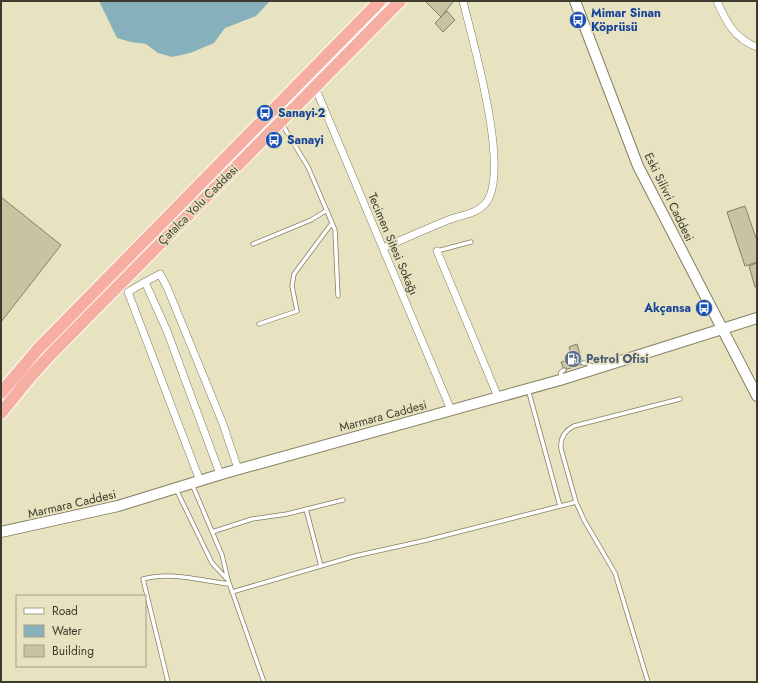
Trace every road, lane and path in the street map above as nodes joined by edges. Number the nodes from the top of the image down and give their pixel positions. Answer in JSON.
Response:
{"nodes":[{"id":1,"x":380,"y":1,"type":"edge"},
{"id":2,"x":400,"y":1,"type":"edge"},
{"id":3,"x":463,"y":1,"type":"edge"},
{"id":4,"x":575,"y":1,"type":"edge"},
{"id":5,"x":717,"y":1,"type":"edge"},
{"id":6,"x":757,"y":47,"type":"edge"},
{"id":7,"x":315,"y":87,"type":"junction"},
{"id":8,"x":280,"y":122,"type":"junction"},
{"id":9,"x":327,"y":210,"type":"junction"},
{"id":10,"x":332,"y":223,"type":"junction"},
{"id":11,"x":471,"y":242,"type":"dead end"},
{"id":12,"x":253,"y":244,"type":"dead end"},
{"id":13,"x":383,"y":248,"type":"junction"},
{"id":14,"x":437,"y":251,"type":"joint"},
{"id":15,"x":145,"y":282,"type":"junction"},
{"id":16,"x":338,"y":296,"type":"dead end"},
{"id":17,"x":757,"y":318,"type":"edge"},
{"id":18,"x":258,"y":324,"type":"dead end"},
{"id":19,"x":722,"y":328,"type":"junction"},
{"id":20,"x":583,"y":363,"type":"dead end"},
{"id":21,"x":596,"y":369,"type":"junction"},
{"id":22,"x":564,"y":370,"type":"dead end"},
{"id":23,"x":560,"y":380,"type":"junction"},
{"id":24,"x":528,"y":389,"type":"junction"},
{"id":25,"x":1,"y":393,"type":"edge"},
{"id":26,"x":757,"y":396,"type":"edge"},
{"id":27,"x":498,"y":397,"type":"junction"},
{"id":28,"x":680,"y":399,"type":"dead end"},
{"id":29,"x":451,"y":410,"type":"junction"},
{"id":30,"x":1,"y":413,"type":"edge"},
{"id":31,"x":238,"y":469,"type":"junction"},
{"id":32,"x":220,"y":474,"type":"junction"},
{"id":33,"x":196,"y":482,"type":"junction"},
{"id":34,"x":176,"y":488,"type":"junction"},
{"id":35,"x":343,"y":500,"type":"dead end"},
{"id":36,"x":576,"y":502,"type":"junction"},
{"id":37,"x":560,"y":506,"type":"junction"},
{"id":38,"x":306,"y":509,"type":"junction"},
{"id":39,"x":14,"y":531,"type":"junction"},
{"id":40,"x":1,"y":532,"type":"edge"},
{"id":41,"x":212,"y":532,"type":"junction"},
{"id":42,"x":1,"y":536,"type":"edge"},
{"id":43,"x":321,"y":566,"type":"junction"},
{"id":44,"x":228,"y":580,"type":"junction"},
{"id":45,"x":229,"y":584,"type":"junction"},
{"id":46,"x":232,"y":592,"type":"junction"},
{"id":47,"x":168,"y":682,"type":"edge"},
{"id":48,"x":264,"y":682,"type":"edge"},
{"id":49,"x":648,"y":682,"type":"edge"}],
"edges":[{"from":1,"to":25,"type":"highway","name":"Çatalca Yolu Caddesi"},
{"from":2,"to":7,"type":"highway","name":"Çatalca Yolu Caddesi"},
{"from":3,"to":13,"type":"street"},
{"from":4,"to":19,"type":"main road","name":"Eski Silivri Caddesi"},
{"from":5,"to":6,"type":"street"},
{"from":7,"to":8,"type":"highway","name":"Çatalca Yolu Caddesi"},
{"from":7,"to":13,"type":"street","name":"Tecimen Sitesi Sokağı"},
{"from":8,"to":9,"type":"lane"},
{"from":8,"to":30,"type":"highway","name":"Çatalca Yolu Caddesi"},
{"from":9,"to":10,"type":"lane"},
{"from":9,"to":12,"type":"lane"},
{"from":10,"to":16,"type":"lane"},
{"from":10,"to":18,"type":"lane"},
{"from":11,"to":14,"type":"lane"},
{"from":13,"to":29,"type":"street","name":"Tecimen Sitesi Sokağı"},
{"from":14,"to":27,"type":"street"},
{"from":15,"to":31,"type":"street"},
{"from":15,"to":32,"type":"street"},
{"from":15,"to":33,"type":"street"},
{"from":17,"to":19,"type":"main road","name":"Marmara Caddesi"},
{"from":19,"to":21,"type":"main road","name":"Marmara Caddesi"},
{"from":19,"to":26,"type":"main road","name":"Eski Silivri Caddesi"},
{"from":20,"to":21,"type":"lane"},
{"from":21,"to":23,"type":"main road","name":"Marmara Caddesi"},
{"from":22,"to":23,"type":"lane"},
{"from":23,"to":24,"type":"main road","name":"Marmara Caddesi"},
{"from":24,"to":27,"type":"main road","name":"Marmara Caddesi"},
{"from":24,"to":37,"type":"lane"},
{"from":27,"to":29,"type":"main road","name":"Marmara Caddesi"},
{"from":28,"to":36,"type":"lane"},
{"from":29,"to":31,"type":"main road","name":"Marmara Caddesi"},
{"from":31,"to":32,"type":"main road","name":"Marmara Caddesi"},
{"from":32,"to":33,"type":"main road","name":"Marmara Caddesi"},
{"from":33,"to":34,"type":"main road","name":"Marmara Caddesi"},
{"from":33,"to":41,"type":"lane"},
{"from":34,"to":39,"type":"main road","name":"Marmara Caddesi"},
{"from":34,"to":44,"type":"lane"},
{"from":35,"to":38,"type":"lane"},
{"from":36,"to":37,"type":"lane"},
{"from":36,"to":49,"type":"lane"},
{"from":37,"to":43,"type":"lane"},
{"from":38,"to":41,"type":"lane"},
{"from":38,"to":43,"type":"lane"},
{"from":39,"to":40,"type":"main road"},
{"from":39,"to":42,"type":"main road"},
{"from":41,"to":44,"type":"lane"},
{"from":43,"to":46,"type":"lane"},
{"from":44,"to":45,"type":"lane"},
{"from":45,"to":46,"type":"lane"},
{"from":45,"to":47,"type":"lane"},
{"from":46,"to":48,"type":"lane"}]}
